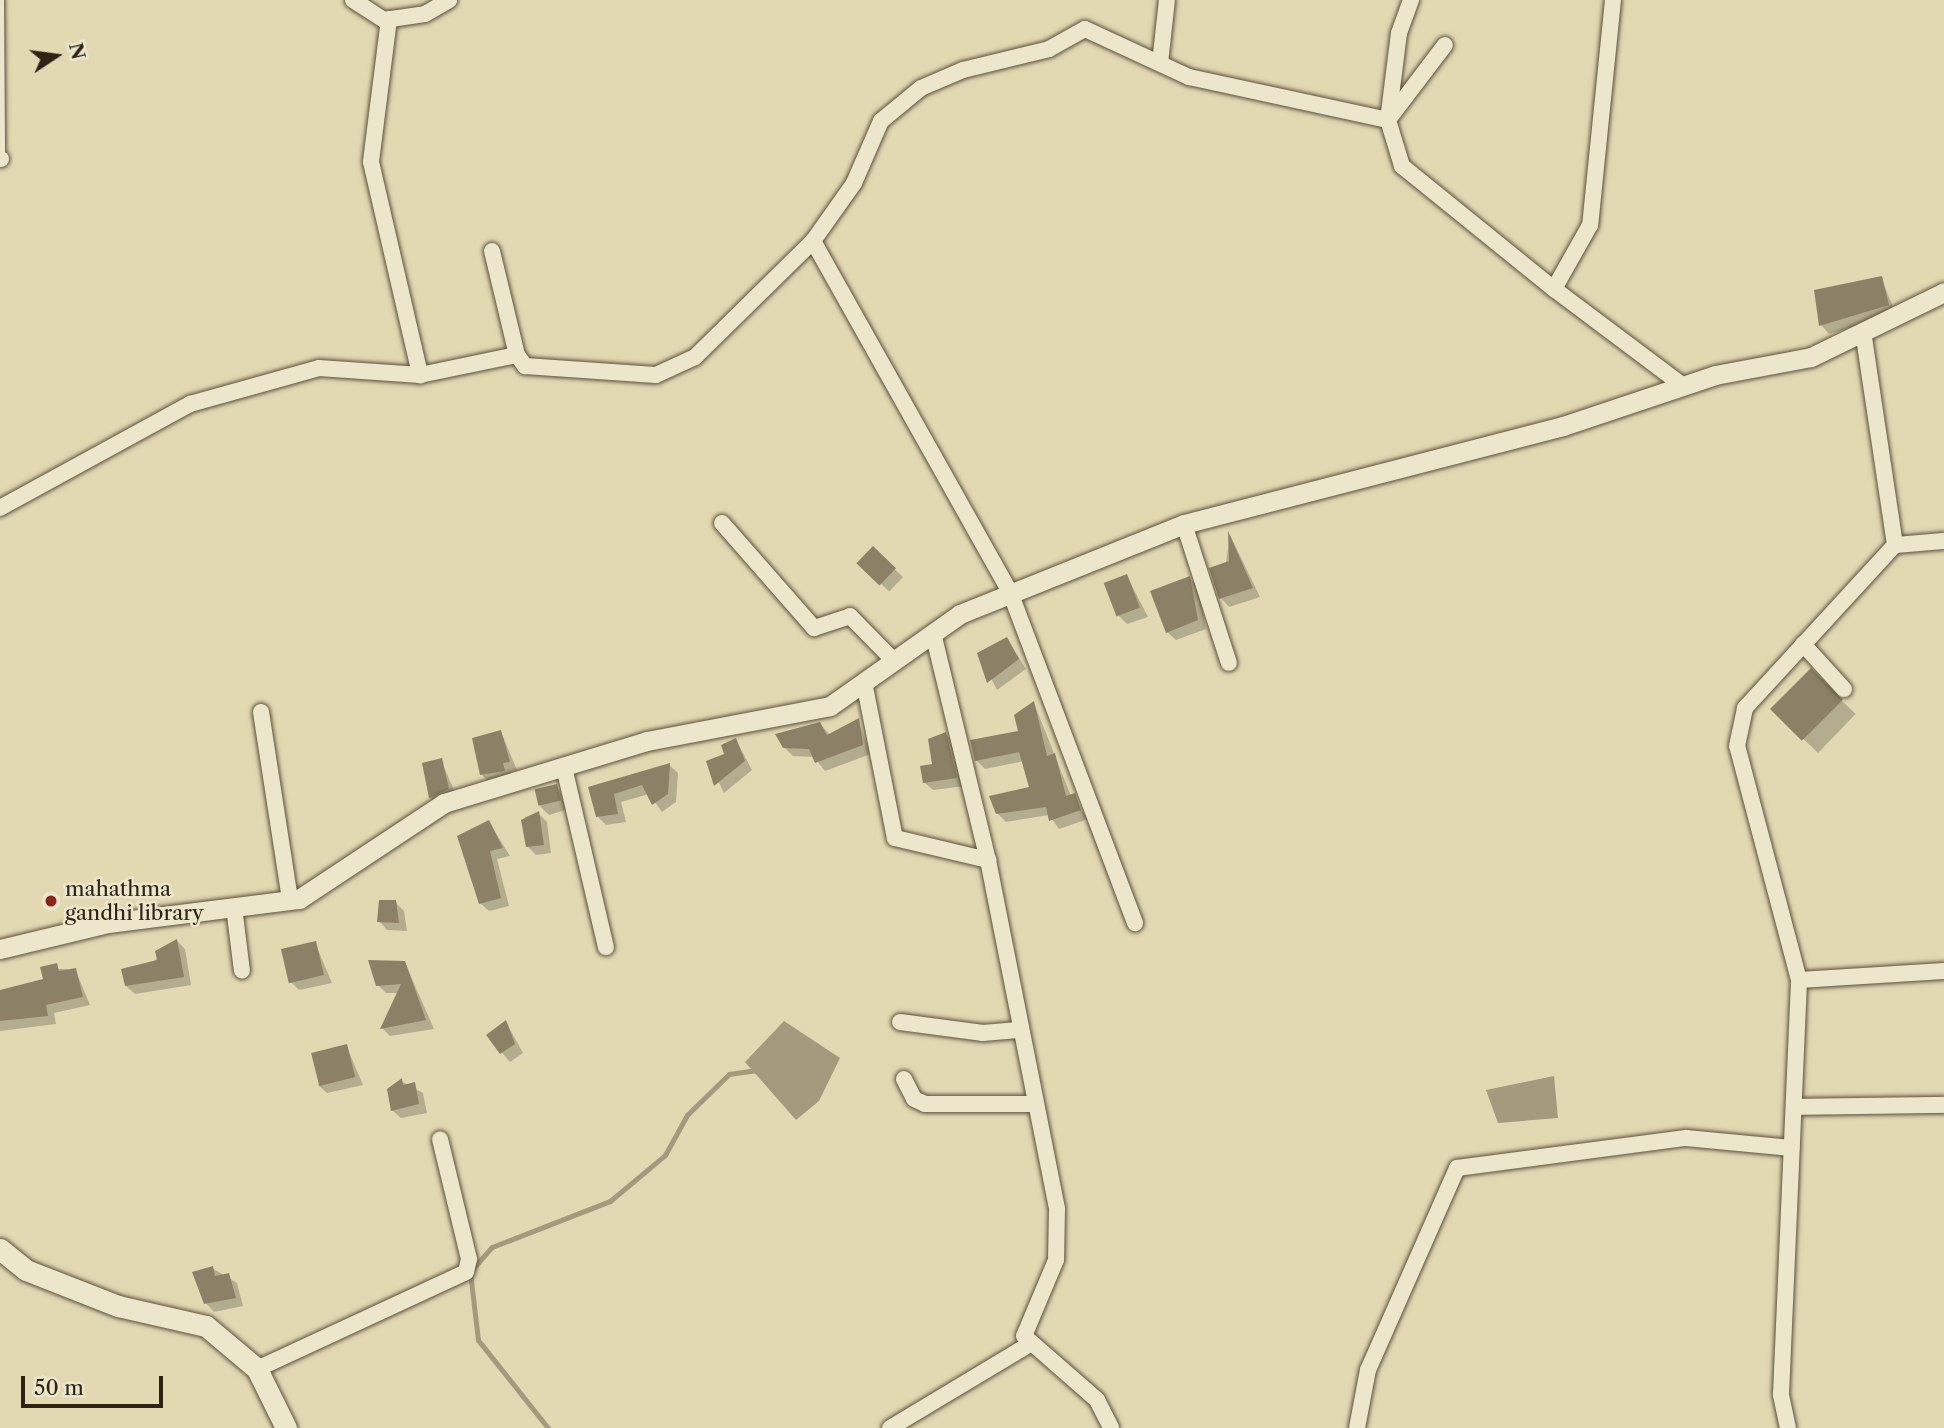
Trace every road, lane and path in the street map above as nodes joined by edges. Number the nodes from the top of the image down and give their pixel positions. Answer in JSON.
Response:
{"nodes":[{"id":1,"x":0,"y":0,"type":"edge"},
{"id":2,"x":353,"y":0,"type":"edge"},
{"id":3,"x":449,"y":0,"type":"edge"},
{"id":4,"x":1167,"y":0,"type":"edge"},
{"id":5,"x":1411,"y":0,"type":"edge"},
{"id":6,"x":1613,"y":0,"type":"edge"},
{"id":7,"x":389,"y":19,"type":"junction"},
{"id":8,"x":1445,"y":45,"type":"dead end"},
{"id":9,"x":1160,"y":63,"type":"junction"},
{"id":10,"x":1388,"y":120,"type":"junction"},
{"id":11,"x":0,"y":159,"type":"edge"},
{"id":12,"x":813,"y":241,"type":"junction"},
{"id":13,"x":492,"y":251,"type":"dead end"},
{"id":14,"x":1554,"y":289,"type":"junction"},
{"id":15,"x":1944,"y":292,"type":"edge"},
{"id":16,"x":1863,"y":332,"type":"junction"},
{"id":17,"x":517,"y":355,"type":"junction"},
{"id":18,"x":421,"y":375,"type":"junction"},
{"id":19,"x":1683,"y":386,"type":"junction"},
{"id":20,"x":0,"y":508,"type":"edge"},
{"id":21,"x":722,"y":523,"type":"dead end"},
{"id":22,"x":1184,"y":524,"type":"junction"},
{"id":23,"x":1944,"y":541,"type":"edge"},
{"id":24,"x":1895,"y":545,"type":"junction"},
{"id":25,"x":1010,"y":592,"type":"junction"},
{"id":26,"x":933,"y":633,"type":"junction"},
{"id":27,"x":1803,"y":644,"type":"junction"},
{"id":28,"x":894,"y":661,"type":"junction"},
{"id":29,"x":1229,"y":663,"type":"dead end"},
{"id":30,"x":864,"y":682,"type":"junction"},
{"id":31,"x":1844,"y":689,"type":"dead end"},
{"id":32,"x":261,"y":712,"type":"dead end"},
{"id":33,"x":564,"y":767,"type":"junction"},
{"id":34,"x":988,"y":860,"type":"junction"},
{"id":35,"x":290,"y":900,"type":"junction"},
{"id":36,"x":234,"y":907,"type":"junction"},
{"id":37,"x":1135,"y":923,"type":"dead end"},
{"id":38,"x":606,"y":947,"type":"dead end"},
{"id":39,"x":0,"y":949,"type":"edge"},
{"id":40,"x":242,"y":971,"type":"dead end"},
{"id":41,"x":1944,"y":971,"type":"edge"},
{"id":42,"x":1800,"y":980,"type":"junction"},
{"id":43,"x":900,"y":1022,"type":"dead end"},
{"id":44,"x":1018,"y":1030,"type":"junction"},
{"id":45,"x":904,"y":1079,"type":"dead end"},
{"id":46,"x":1032,"y":1104,"type":"junction"},
{"id":47,"x":1944,"y":1105,"type":"edge"},
{"id":48,"x":1794,"y":1107,"type":"junction"},
{"id":49,"x":440,"y":1139,"type":"dead end"},
{"id":50,"x":1792,"y":1148,"type":"junction"},
{"id":51,"x":0,"y":1249,"type":"edge"},
{"id":52,"x":1030,"y":1344,"type":"junction"},
{"id":53,"x":257,"y":1369,"type":"junction"},
{"id":54,"x":892,"y":1427,"type":"edge"},
{"id":55,"x":286,"y":1428,"type":"edge"},
{"id":56,"x":1111,"y":1428,"type":"edge"},
{"id":57,"x":1357,"y":1428,"type":"edge"},
{"id":58,"x":1787,"y":1428,"type":"edge"}],
"edges":[{"from":1,"to":11,"type":"lane"},
{"from":2,"to":7,"type":"street"},
{"from":3,"to":7,"type":"street"},
{"from":4,"to":9,"type":"street"},
{"from":5,"to":10,"type":"street"},
{"from":6,"to":14,"type":"street"},
{"from":7,"to":18,"type":"street"},
{"from":8,"to":10,"type":"street"},
{"from":9,"to":10,"type":"street"},
{"from":9,"to":12,"type":"street"},
{"from":10,"to":14,"type":"street"},
{"from":12,"to":17,"type":"street"},
{"from":12,"to":25,"type":"street"},
{"from":13,"to":17,"type":"street"},
{"from":14,"to":19,"type":"street"},
{"from":15,"to":16,"type":"street"},
{"from":16,"to":19,"type":"street"},
{"from":16,"to":24,"type":"street"},
{"from":17,"to":18,"type":"street"},
{"from":18,"to":20,"type":"street"},
{"from":19,"to":22,"type":"street"},
{"from":21,"to":28,"type":"street"},
{"from":22,"to":25,"type":"street"},
{"from":22,"to":29,"type":"street"},
{"from":23,"to":24,"type":"street"},
{"from":24,"to":27,"type":"street"},
{"from":25,"to":26,"type":"street"},
{"from":25,"to":37,"type":"street"},
{"from":26,"to":28,"type":"street"},
{"from":26,"to":34,"type":"street"},
{"from":27,"to":31,"type":"street"},
{"from":27,"to":42,"type":"street"},
{"from":28,"to":30,"type":"street"},
{"from":30,"to":33,"type":"street"},
{"from":30,"to":34,"type":"street"},
{"from":32,"to":35,"type":"street"},
{"from":33,"to":35,"type":"street"},
{"from":33,"to":38,"type":"street"},
{"from":34,"to":44,"type":"street"},
{"from":35,"to":36,"type":"street"},
{"from":36,"to":39,"type":"street"},
{"from":36,"to":40,"type":"street"},
{"from":41,"to":42,"type":"street"},
{"from":42,"to":48,"type":"street"},
{"from":43,"to":44,"type":"street"},
{"from":44,"to":46,"type":"street"},
{"from":45,"to":46,"type":"street"},
{"from":46,"to":52,"type":"street"},
{"from":47,"to":48,"type":"street"},
{"from":48,"to":50,"type":"street"},
{"from":49,"to":53,"type":"street"},
{"from":50,"to":57,"type":"street"},
{"from":50,"to":58,"type":"street"},
{"from":51,"to":53,"type":"main road"},
{"from":52,"to":54,"type":"street"},
{"from":52,"to":56,"type":"street"},
{"from":53,"to":55,"type":"main road"}]}
